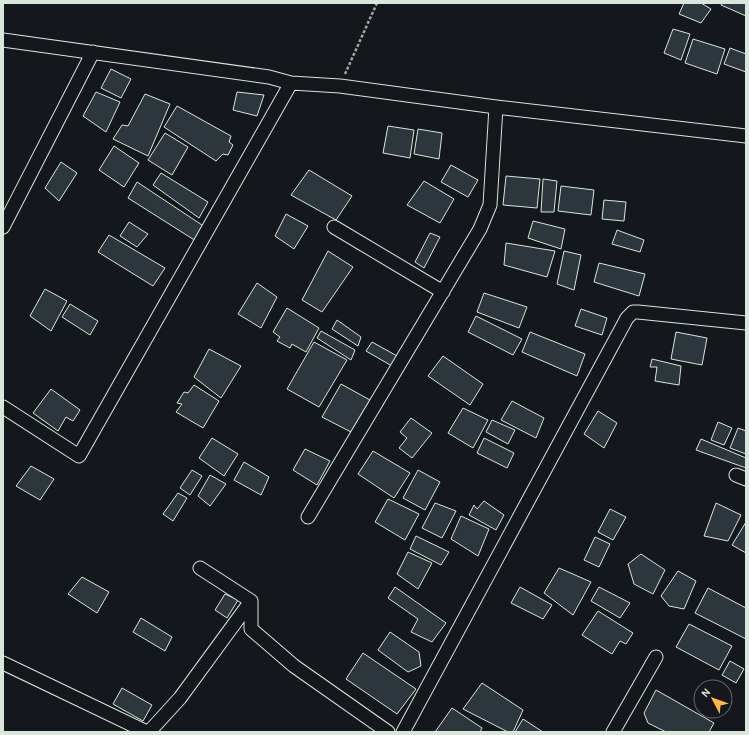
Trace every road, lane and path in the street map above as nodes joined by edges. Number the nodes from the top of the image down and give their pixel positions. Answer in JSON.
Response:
{"nodes":[{"id":1,"x":377,"y":3,"type":"edge"},
{"id":2,"x":3,"y":40,"type":"edge"},
{"id":3,"x":92,"y":52,"type":"junction"},
{"id":4,"x":291,"y":83,"type":"junction"},
{"id":5,"x":340,"y":86,"type":"junction"},
{"id":6,"x":496,"y":107,"type":"junction"},
{"id":7,"x":746,"y":136,"type":"edge"},
{"id":8,"x":3,"y":227,"type":"edge"},
{"id":9,"x":334,"y":227,"type":"dead end"},
{"id":10,"x":442,"y":292,"type":"junction"},
{"id":11,"x":746,"y":323,"type":"edge"},
{"id":12,"x":3,"y":406,"type":"edge"},
{"id":13,"x":308,"y":517,"type":"dead end"},
{"id":14,"x":200,"y":568,"type":"dead end"},
{"id":15,"x":251,"y":601,"type":"junction"},
{"id":16,"x":656,"y":657,"type":"dead end"},
{"id":17,"x":3,"y":663,"type":"edge"},
{"id":18,"x":148,"y":732,"type":"edge"},
{"id":19,"x":388,"y":732,"type":"edge"},
{"id":20,"x":403,"y":732,"type":"edge"},
{"id":21,"x":613,"y":732,"type":"edge"}],
"edges":[{"from":1,"to":5,"type":"path"},
{"from":2,"to":3,"type":"street"},
{"from":3,"to":4,"type":"street"},
{"from":3,"to":8,"type":"street"},
{"from":4,"to":5,"type":"street"},
{"from":4,"to":12,"type":"street"},
{"from":5,"to":6,"type":"street"},
{"from":6,"to":7,"type":"street"},
{"from":6,"to":10,"type":"street"},
{"from":9,"to":10,"type":"street"},
{"from":10,"to":13,"type":"street"},
{"from":11,"to":20,"type":"street"},
{"from":14,"to":15,"type":"street"},
{"from":15,"to":18,"type":"street"},
{"from":15,"to":19,"type":"street"},
{"from":16,"to":21,"type":"street"},
{"from":17,"to":18,"type":"street"}]}
